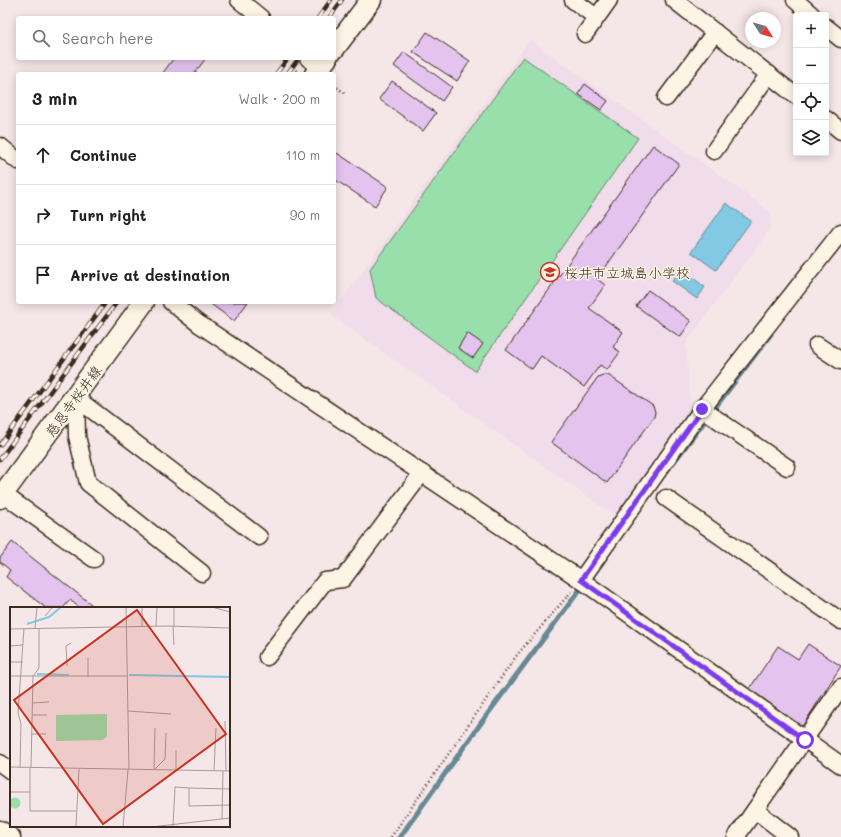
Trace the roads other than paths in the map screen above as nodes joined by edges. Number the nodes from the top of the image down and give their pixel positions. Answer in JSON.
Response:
{"nodes":[{"id":1,"x":239,"y":0,"type":"edge"},
{"id":2,"x":371,"y":0,"type":"edge"},
{"id":3,"x":573,"y":0,"type":"edge"},
{"id":4,"x":608,"y":0,"type":"edge"},
{"id":5,"x":674,"y":0,"type":"edge"},
{"id":6,"x":795,"y":0,"type":"edge"},
{"id":7,"x":809,"y":12,"type":"edge"},
{"id":8,"x":258,"y":16,"type":"edge"},
{"id":9,"x":596,"y":17,"type":"junction"},
{"id":10,"x":829,"y":29,"type":"edge"},
{"id":11,"x":715,"y":32,"type":"junction"},
{"id":12,"x":586,"y":34,"type":"dead end"},
{"id":13,"x":840,"y":38,"type":"edge"},
{"id":14,"x":336,"y":46,"type":"edge"},
{"id":15,"x":769,"y":74,"type":"junction"},
{"id":16,"x":793,"y":94,"type":"edge"},
{"id":17,"x":666,"y":98,"type":"dead end"},
{"id":18,"x":827,"y":120,"type":"edge"},
{"id":19,"x":841,"y":131,"type":"edge"},
{"id":20,"x":0,"y":146,"type":"edge"},
{"id":21,"x":714,"y":151,"type":"dead end"},
{"id":22,"x":16,"y":159,"type":"edge"},
{"id":23,"x":841,"y":232,"type":"edge"},
{"id":24,"x":143,"y":304,"type":"edge"},
{"id":25,"x":174,"y":304,"type":"edge"},
{"id":26,"x":817,"y":345,"type":"dead end"},
{"id":27,"x":841,"y":361,"type":"edge"},
{"id":28,"x":76,"y":398,"type":"junction"},
{"id":29,"x":709,"y":413,"type":"junction"},
{"id":30,"x":787,"y":467,"type":"dead end"},
{"id":31,"x":422,"y":473,"type":"junction"},
{"id":32,"x":2,"y":496,"type":"edge"},
{"id":33,"x":666,"y":498,"type":"dead end"},
{"id":34,"x":259,"y":537,"type":"dead end"},
{"id":35,"x":94,"y":559,"type":"dead end"},
{"id":36,"x":202,"y":573,"type":"dead end"},
{"id":37,"x":583,"y":581,"type":"junction"},
{"id":38,"x":841,"y":621,"type":"edge"},
{"id":39,"x":267,"y":657,"type":"dead end"},
{"id":40,"x":841,"y":687,"type":"edge"},
{"id":41,"x":805,"y":740,"type":"junction"},
{"id":42,"x":0,"y":762,"type":"edge"},
{"id":43,"x":841,"y":765,"type":"edge"},
{"id":44,"x":10,"y":770,"type":"edge"},
{"id":45,"x":755,"y":810,"type":"junction"},
{"id":46,"x":0,"y":829,"type":"edge"},
{"id":47,"x":12,"y":837,"type":"edge"},
{"id":48,"x":736,"y":837,"type":"edge"},
{"id":49,"x":790,"y":837,"type":"edge"}],
"edges":[{"from":1,"to":8,"type":"street"},
{"from":2,"to":14,"type":"main road"},
{"from":3,"to":9,"type":"street"},
{"from":4,"to":9,"type":"street"},
{"from":5,"to":11,"type":"street"},
{"from":6,"to":7,"type":"street"},
{"from":9,"to":12,"type":"street"},
{"from":10,"to":13,"type":"street"},
{"from":11,"to":15,"type":"street"},
{"from":11,"to":17,"type":"street"},
{"from":15,"to":16,"type":"street"},
{"from":15,"to":21,"type":"street"},
{"from":18,"to":19,"type":"street"},
{"from":20,"to":22,"type":"street"},
{"from":23,"to":29,"type":"street"},
{"from":24,"to":28,"type":"main road","name":"慈恩寺桜井線"},
{"from":25,"to":31,"type":"street"},
{"from":26,"to":27,"type":"street"},
{"from":28,"to":32,"type":"main road","name":"慈恩寺桜井線"},
{"from":28,"to":34,"type":"street"},
{"from":28,"to":36,"type":"street"},
{"from":29,"to":30,"type":"street"},
{"from":29,"to":37,"type":"street"},
{"from":31,"to":37,"type":"street"},
{"from":31,"to":39,"type":"street"},
{"from":32,"to":35,"type":"street"},
{"from":33,"to":38,"type":"street"},
{"from":37,"to":41,"type":"street"},
{"from":40,"to":41,"type":"street"},
{"from":41,"to":43,"type":"street"},
{"from":41,"to":45,"type":"street"},
{"from":42,"to":44,"type":"street"},
{"from":45,"to":48,"type":"street"},
{"from":45,"to":49,"type":"street"},
{"from":46,"to":47,"type":"street"}]}
